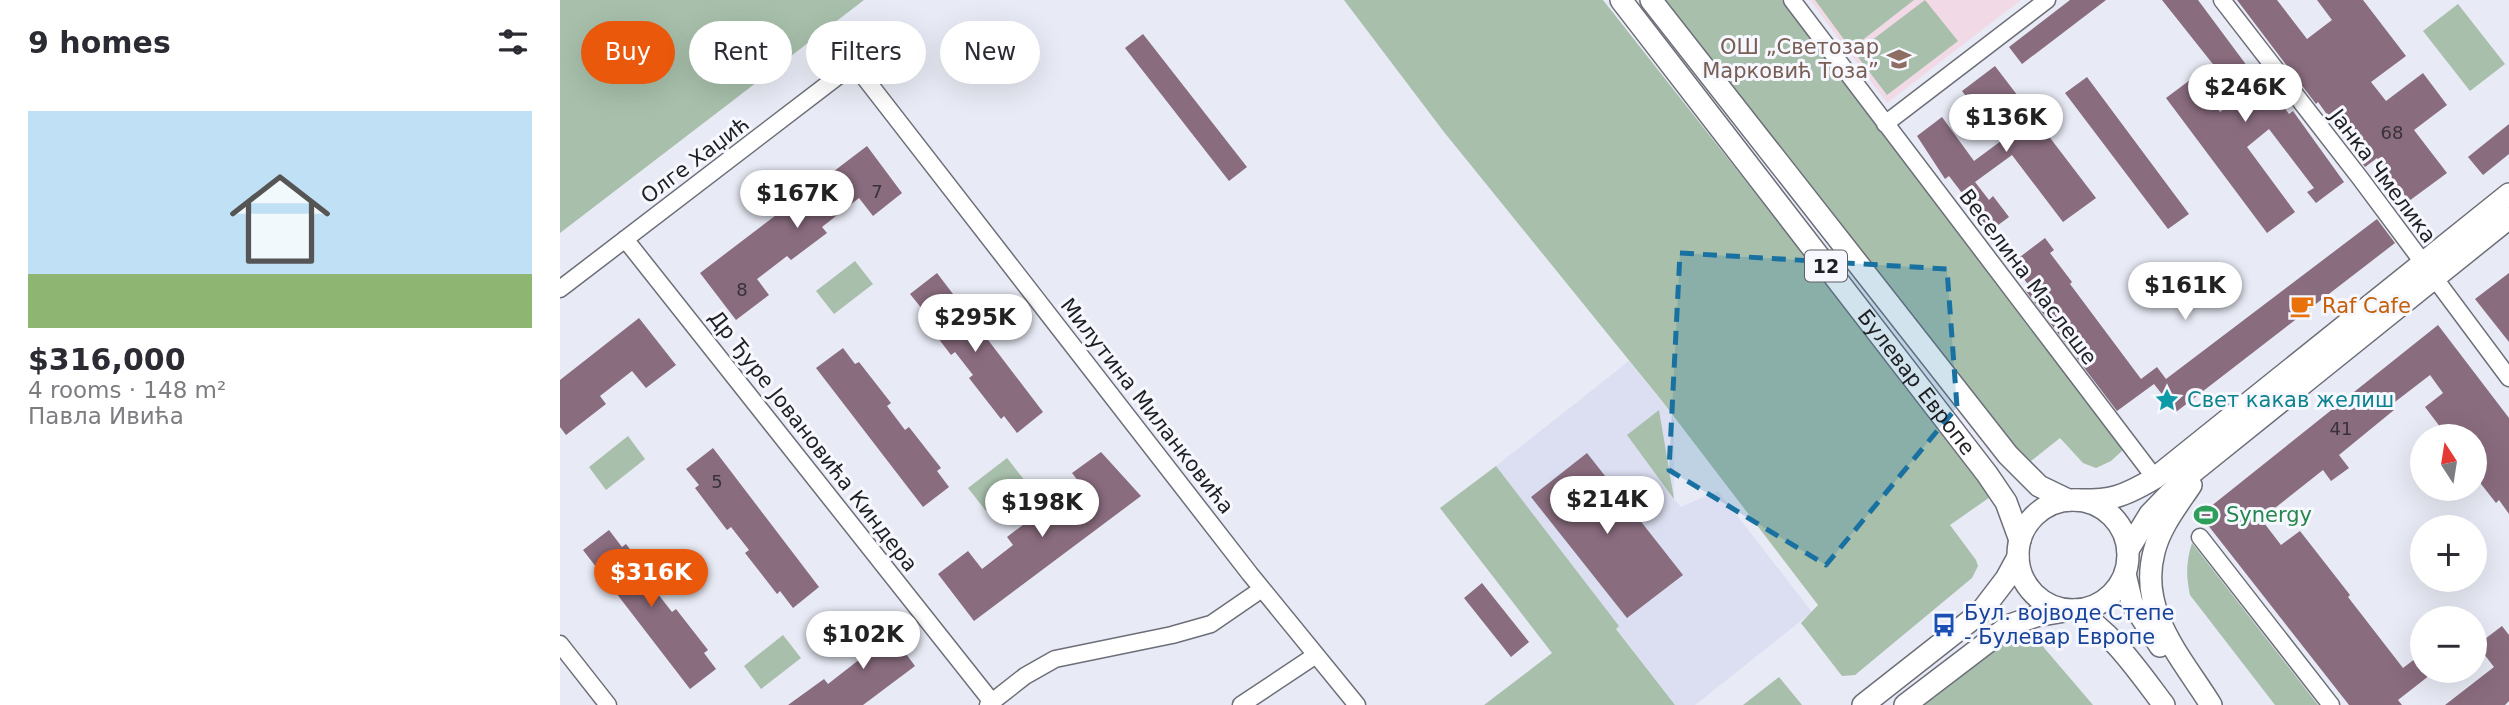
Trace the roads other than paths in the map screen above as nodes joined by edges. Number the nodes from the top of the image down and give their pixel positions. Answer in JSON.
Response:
{"nodes":[{"id":1,"x":1621,"y":0,"type":"edge"},
{"id":2,"x":1651,"y":0,"type":"edge"},
{"id":3,"x":1793,"y":0,"type":"edge"},
{"id":4,"x":2047,"y":0,"type":"edge"},
{"id":5,"x":2222,"y":0,"type":"edge"},
{"id":6,"x":829,"y":84,"type":"edge"},
{"id":7,"x":871,"y":84,"type":"edge"},
{"id":8,"x":1885,"y":124,"type":"junction"},
{"id":9,"x":2509,"y":194,"type":"edge"},
{"id":10,"x":2509,"y":218,"type":"edge"},
{"id":11,"x":625,"y":239,"type":"junction"},
{"id":12,"x":2429,"y":271,"type":"junction"},
{"id":13,"x":560,"y":289,"type":"edge"},
{"id":14,"x":2509,"y":378,"type":"edge"},
{"id":15,"x":2210,"y":458,"type":"junction"},
{"id":16,"x":2155,"y":478,"type":"junction"},
{"id":17,"x":2071,"y":500,"type":"junction"},
{"id":18,"x":2200,"y":537,"type":"dead end"},
{"id":19,"x":2019,"y":548,"type":"junction"},
{"id":20,"x":2128,"y":550,"type":"junction"},
{"id":21,"x":2125,"y":574,"type":"junction"},
{"id":22,"x":1262,"y":589,"type":"junction"},
{"id":23,"x":2073,"y":610,"type":"junction"},
{"id":24,"x":560,"y":643,"type":"edge"},
{"id":25,"x":1316,"y":655,"type":"junction"},
{"id":26,"x":990,"y":704,"type":"edge"},
{"id":27,"x":608,"y":705,"type":"edge"},
{"id":28,"x":1241,"y":705,"type":"edge"},
{"id":29,"x":1357,"y":705,"type":"edge"},
{"id":30,"x":1863,"y":705,"type":"edge"},
{"id":31,"x":1905,"y":705,"type":"edge"},
{"id":32,"x":2164,"y":705,"type":"edge"},
{"id":33,"x":2206,"y":705,"type":"edge"},
{"id":34,"x":2211,"y":705,"type":"edge"},
{"id":35,"x":2331,"y":705,"type":"edge"}],
"edges":[{"from":1,"to":19,"type":"main road","name":"Булевар Европе","number":"12"},
{"from":2,"to":17,"type":"main road","name":"Булевар Европе","number":"12"},
{"from":3,"to":8,"type":"street","name":"Веселина Маслеше"},
{"from":4,"to":8,"type":"street"},
{"from":5,"to":12,"type":"street","name":"Јанка Чмелика"},
{"from":6,"to":11,"type":"street","name":"Олге Хаџић"},
{"from":7,"to":22,"type":"street","name":"Милутина Миланковића"},
{"from":8,"to":16,"type":"street","name":"Веселина Маслеше"},
{"from":9,"to":12,"type":"main road"},
{"from":10,"to":12,"type":"main road"},
{"from":11,"to":13,"type":"street","name":"Олге Хаџић"},
{"from":11,"to":26,"type":"street","name":"Др Ђуре Јовановића Киндера"},
{"from":12,"to":14,"type":"street","name":"Јанка Чмелика"},
{"from":12,"to":15,"type":"main road"},
{"from":12,"to":16,"type":"main road"},
{"from":15,"to":20,"type":"main road"},
{"from":15,"to":34,"type":"main road"},
{"from":16,"to":17,"type":"main road"},
{"from":17,"to":19,"type":"main road"},
{"from":17,"to":20,"type":"main road","number":"12"},
{"from":18,"to":35,"type":"street"},
{"from":19,"to":23,"type":"main road","number":"12"},
{"from":19,"to":30,"type":"main road"},
{"from":20,"to":21,"type":"main road"},
{"from":21,"to":23,"type":"main road"},
{"from":21,"to":33,"type":"main road"},
{"from":22,"to":25,"type":"street","name":"Милутина Миланковића"},
{"from":22,"to":26,"type":"street"},
{"from":23,"to":31,"type":"main road"},
{"from":23,"to":32,"type":"main road"},
{"from":24,"to":27,"type":"street"},
{"from":25,"to":28,"type":"street"},
{"from":25,"to":29,"type":"street","name":"Милутина Миланковића"}]}
